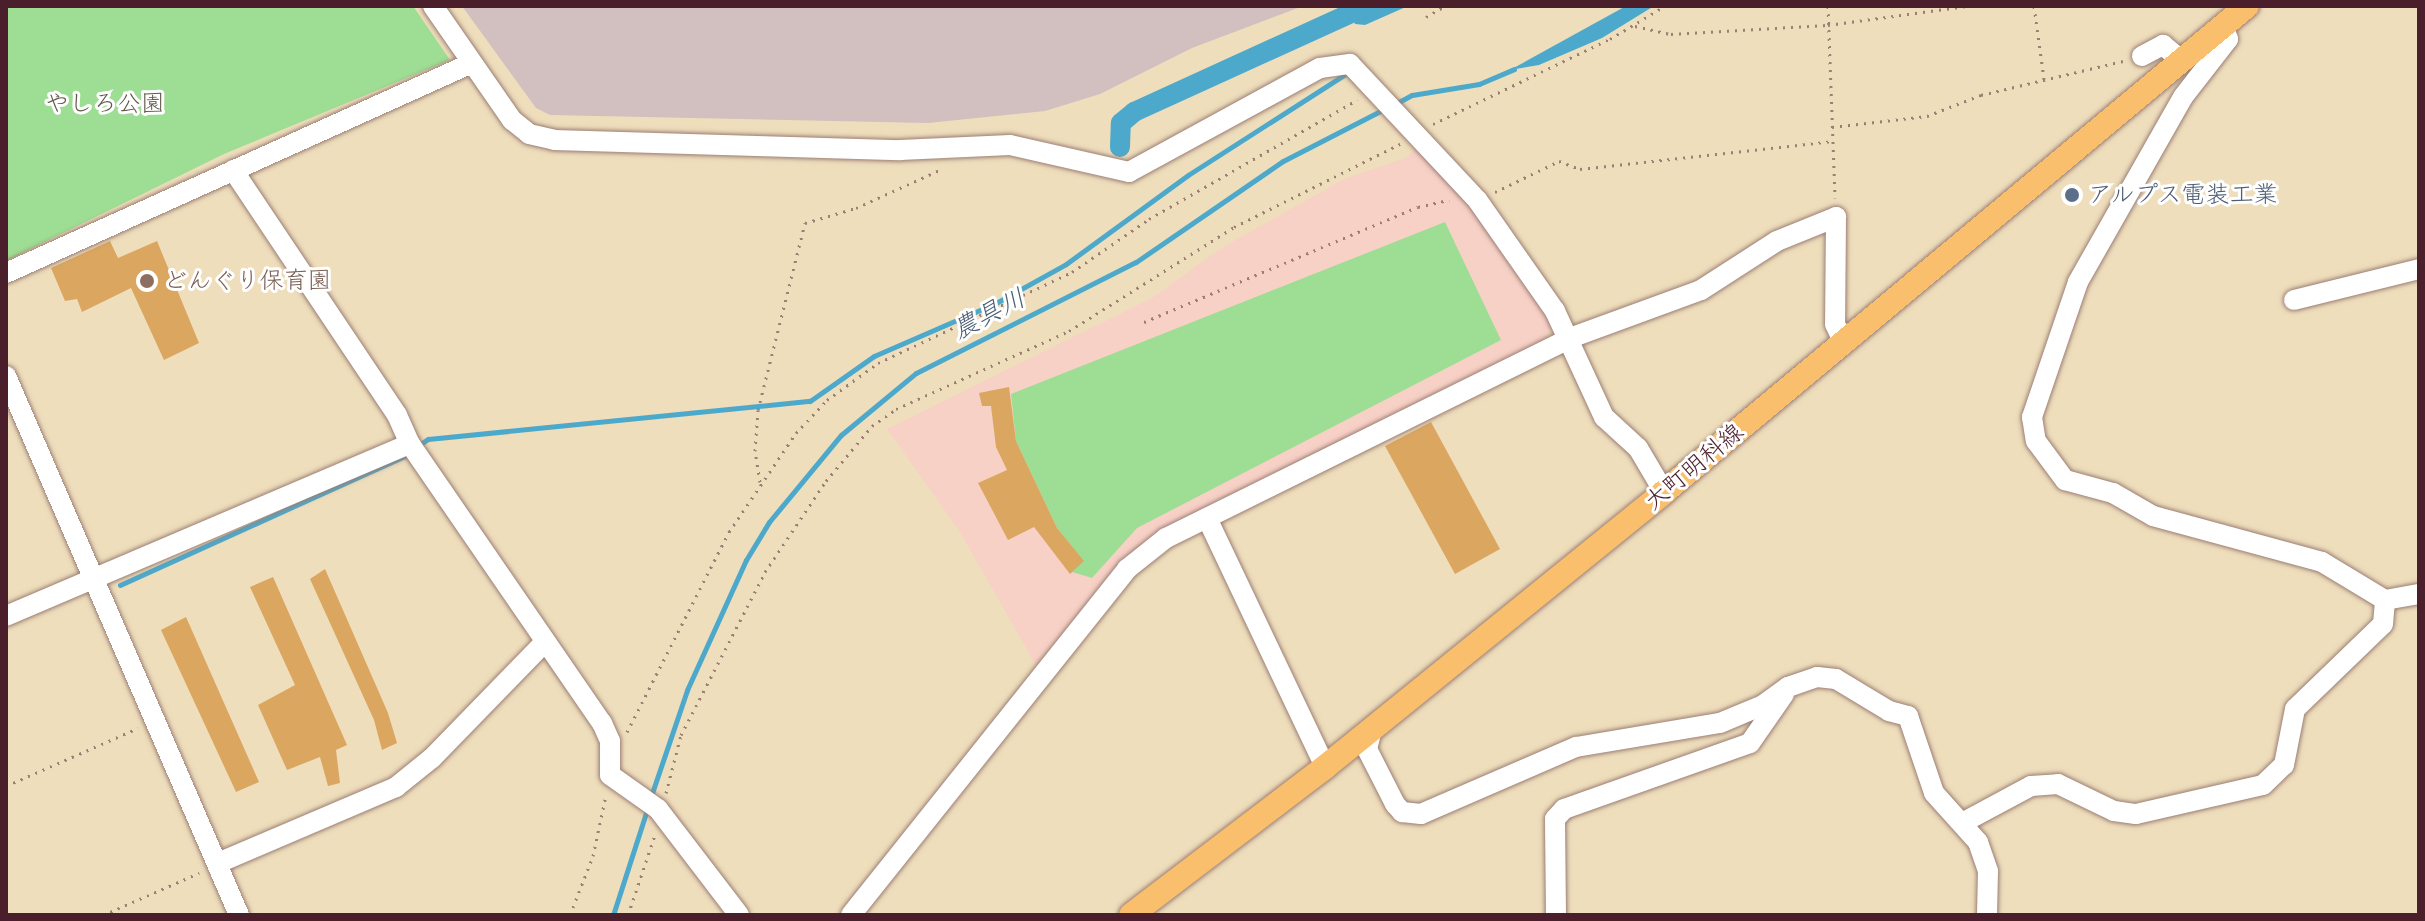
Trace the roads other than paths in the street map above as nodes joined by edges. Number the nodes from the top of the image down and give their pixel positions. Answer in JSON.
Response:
{"nodes":[{"id":1,"x":433,"y":6,"type":"edge"},
{"id":2,"x":2247,"y":6,"type":"edge"},
{"id":3,"x":2223,"y":26,"type":"junction"},
{"id":4,"x":2142,"y":56,"type":"road end"},
{"id":5,"x":2181,"y":60,"type":"junction"},
{"id":6,"x":472,"y":63,"type":"junction"},
{"id":7,"x":233,"y":170,"type":"junction"},
{"id":8,"x":2419,"y":269,"type":"edge"},
{"id":9,"x":6,"y":273,"type":"edge"},
{"id":10,"x":2294,"y":300,"type":"dead end"},
{"id":11,"x":1570,"y":338,"type":"junction"},
{"id":12,"x":1842,"y":339,"type":"junction"},
{"id":13,"x":6,"y":376,"type":"edge"},
{"id":14,"x":410,"y":444,"type":"junction"},
{"id":15,"x":1664,"y":492,"type":"junction"},
{"id":16,"x":1207,"y":518,"type":"junction"},
{"id":17,"x":95,"y":580,"type":"junction"},
{"id":18,"x":2419,"y":594,"type":"edge"},
{"id":19,"x":2385,"y":600,"type":"junction"},
{"id":20,"x":6,"y":616,"type":"edge"},
{"id":21,"x":545,"y":642,"type":"junction"},
{"id":22,"x":1788,"y":687,"type":"junction"},
{"id":23,"x":1372,"y":729,"type":"junction"},
{"id":24,"x":1325,"y":767,"type":"junction"},
{"id":25,"x":1962,"y":823,"type":"junction"},
{"id":26,"x":218,"y":863,"type":"junction"},
{"id":27,"x":239,"y":915,"type":"edge"},
{"id":28,"x":739,"y":915,"type":"edge"},
{"id":29,"x":851,"y":915,"type":"edge"},
{"id":30,"x":1131,"y":915,"type":"edge"},
{"id":31,"x":1556,"y":915,"type":"edge"},
{"id":32,"x":1987,"y":915,"type":"edge"}],
"edges":[{"from":1,"to":6,"type":"street"},
{"from":2,"to":3,"type":"main road","name":"大町明科線"},
{"from":3,"to":5,"type":"main road","name":"大町明科線"},
{"from":3,"to":19,"type":"street"},
{"from":4,"to":5,"type":"street"},
{"from":5,"to":12,"type":"main road","name":"大町明科線"},
{"from":6,"to":7,"type":"street"},
{"from":6,"to":11,"type":"street"},
{"from":7,"to":9,"type":"street"},
{"from":7,"to":14,"type":"street"},
{"from":8,"to":10,"type":"street"},
{"from":11,"to":12,"type":"street"},
{"from":11,"to":15,"type":"street"},
{"from":11,"to":16,"type":"street"},
{"from":12,"to":15,"type":"main road","name":"大町明科線"},
{"from":13,"to":17,"type":"street"},
{"from":14,"to":17,"type":"street"},
{"from":14,"to":21,"type":"street"},
{"from":15,"to":23,"type":"main road","name":"大町明科線"},
{"from":16,"to":24,"type":"street"},
{"from":16,"to":29,"type":"street"},
{"from":17,"to":20,"type":"street"},
{"from":17,"to":26,"type":"street"},
{"from":18,"to":19,"type":"street"},
{"from":19,"to":25,"type":"street"},
{"from":21,"to":26,"type":"street"},
{"from":21,"to":28,"type":"street"},
{"from":22,"to":23,"type":"street"},
{"from":22,"to":25,"type":"street"},
{"from":22,"to":31,"type":"street"},
{"from":23,"to":24,"type":"main road","name":"大町明科線"},
{"from":24,"to":30,"type":"main road","name":"大町明科線"},
{"from":25,"to":32,"type":"street"},
{"from":26,"to":27,"type":"street"}]}
